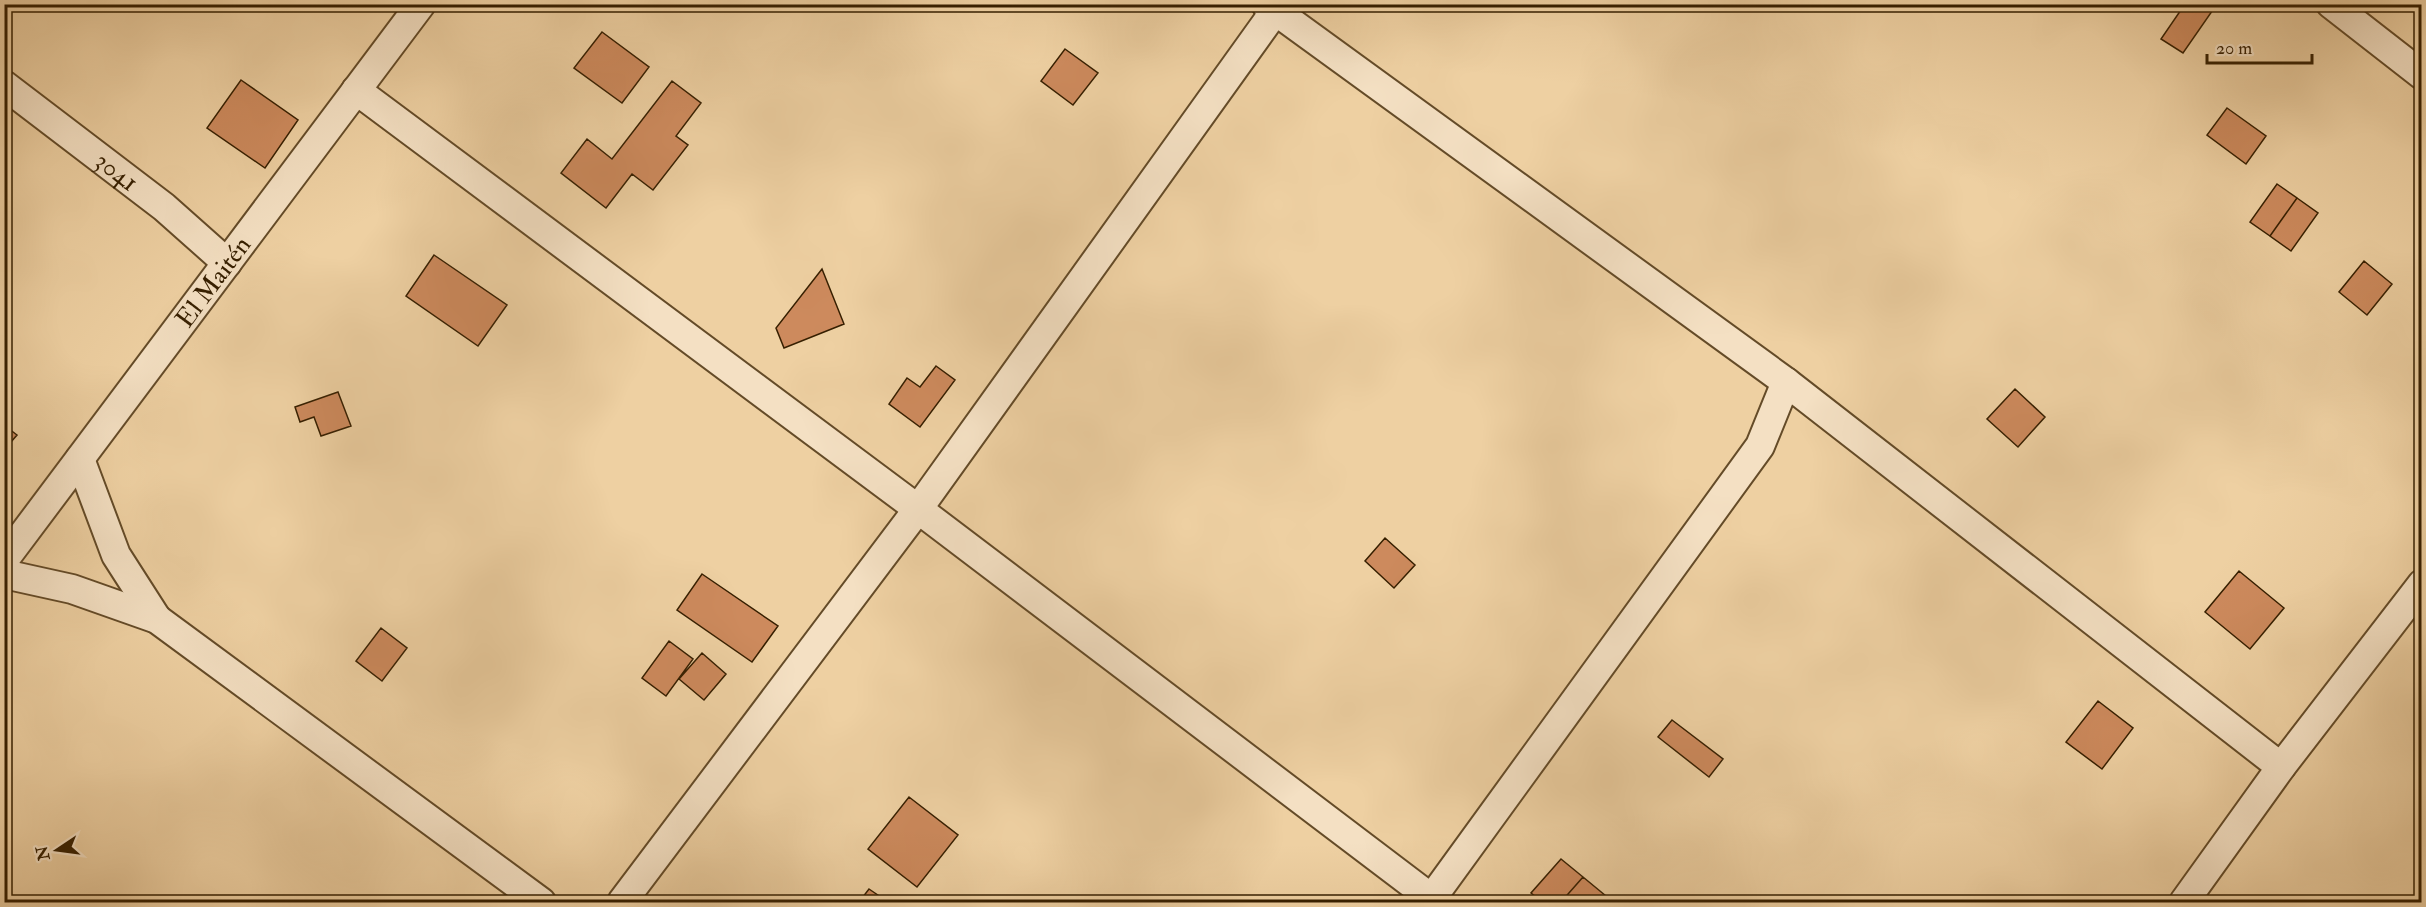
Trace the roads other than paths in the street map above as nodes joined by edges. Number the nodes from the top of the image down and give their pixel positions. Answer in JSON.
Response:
{"nodes":[{"id":1,"x":421,"y":4,"type":"edge"},
{"id":2,"x":2331,"y":4,"type":"edge"},
{"id":3,"x":1270,"y":8,"type":"edge"},
{"id":4,"x":2421,"y":75,"type":"edge"},
{"id":5,"x":4,"y":85,"type":"edge"},
{"id":6,"x":356,"y":90,"type":"junction"},
{"id":7,"x":227,"y":263,"type":"junction"},
{"id":8,"x":1786,"y":382,"type":"junction"},
{"id":9,"x":80,"y":459,"type":"junction"},
{"id":10,"x":918,"y":509,"type":"junction"},
{"id":11,"x":4,"y":560,"type":"edge"},
{"id":12,"x":4,"y":574,"type":"edge"},
{"id":13,"x":2421,"y":584,"type":"edge"},
{"id":14,"x":157,"y":619,"type":"junction"},
{"id":15,"x":2281,"y":767,"type":"junction"},
{"id":16,"x":1432,"y":901,"type":"edge"},
{"id":17,"x":541,"y":903,"type":"edge"},
{"id":18,"x":622,"y":903,"type":"edge"},
{"id":19,"x":2184,"y":903,"type":"edge"}],
"edges":[{"from":1,"to":6,"type":"street","name":"El Maitén"},
{"from":2,"to":4,"type":"street"},
{"from":3,"to":8,"type":"street"},
{"from":3,"to":10,"type":"street"},
{"from":5,"to":7,"type":"street","name":"3041"},
{"from":6,"to":7,"type":"street","name":"El Maitén"},
{"from":6,"to":10,"type":"street"},
{"from":7,"to":9,"type":"street","name":"El Maitén"},
{"from":8,"to":15,"type":"street"},
{"from":8,"to":16,"type":"street"},
{"from":9,"to":11,"type":"street","name":"El Maitén"},
{"from":9,"to":14,"type":"street"},
{"from":10,"to":16,"type":"street"},
{"from":10,"to":18,"type":"street"},
{"from":12,"to":14,"type":"street"},
{"from":13,"to":15,"type":"street"},
{"from":14,"to":17,"type":"street"},
{"from":15,"to":19,"type":"street"}]}
